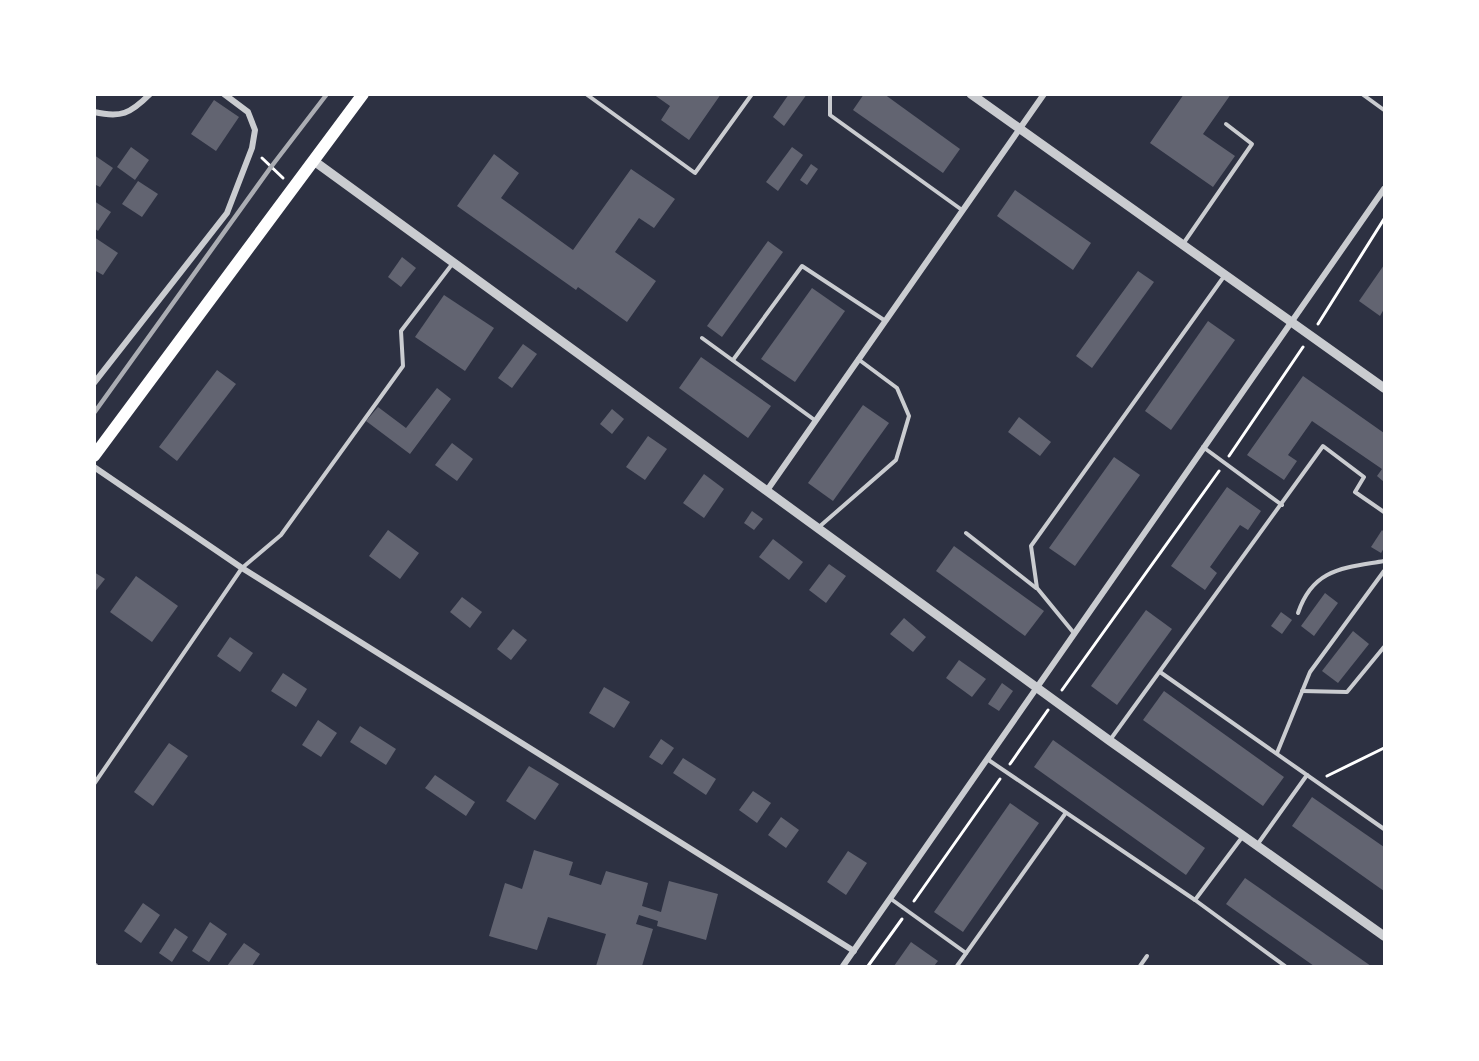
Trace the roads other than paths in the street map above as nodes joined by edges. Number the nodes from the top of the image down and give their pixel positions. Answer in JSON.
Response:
{"nodes":[{"id":1,"x":150,"y":94,"type":"edge"},
{"id":2,"x":224,"y":94,"type":"edge"},
{"id":3,"x":363,"y":94,"type":"edge"},
{"id":4,"x":586,"y":94,"type":"edge"},
{"id":5,"x":752,"y":94,"type":"edge"},
{"id":6,"x":830,"y":94,"type":"edge"},
{"id":7,"x":971,"y":94,"type":"edge"},
{"id":8,"x":1044,"y":94,"type":"edge"},
{"id":9,"x":1362,"y":94,"type":"edge"},
{"id":10,"x":1384,"y":110,"type":"edge"},
{"id":11,"x":94,"y":112,"type":"edge"},
{"id":12,"x":1226,"y":124,"type":"dead end"},
{"id":13,"x":1020,"y":129,"type":"junction"},
{"id":14,"x":314,"y":160,"type":"junction"},
{"id":15,"x":1383,"y":194,"type":"edge"},
{"id":16,"x":962,"y":210,"type":"junction"},
{"id":17,"x":1182,"y":245,"type":"junction"},
{"id":18,"x":453,"y":263,"type":"junction"},
{"id":19,"x":1225,"y":275,"type":"junction"},
{"id":20,"x":884,"y":321,"type":"junction"},
{"id":21,"x":1291,"y":321,"type":"junction"},
{"id":22,"x":702,"y":338,"type":"dead end"},
{"id":23,"x":858,"y":359,"type":"junction"},
{"id":24,"x":733,"y":360,"type":"junction"},
{"id":25,"x":94,"y":384,"type":"edge"},
{"id":26,"x":1384,"y":388,"type":"edge"},
{"id":27,"x":816,"y":421,"type":"junction"},
{"id":28,"x":1203,"y":447,"type":"junction"},
{"id":29,"x":94,"y":456,"type":"edge"},
{"id":30,"x":94,"y":467,"type":"edge"},
{"id":31,"x":768,"y":489,"type":"junction"},
{"id":32,"x":1282,"y":505,"type":"junction"},
{"id":33,"x":1384,"y":513,"type":"edge"},
{"id":34,"x":819,"y":527,"type":"junction"},
{"id":35,"x":966,"y":533,"type":"dead end"},
{"id":36,"x":1384,"y":561,"type":"edge"},
{"id":37,"x":242,"y":568,"type":"junction"},
{"id":38,"x":1384,"y":571,"type":"edge"},
{"id":39,"x":1037,"y":588,"type":"junction"},
{"id":40,"x":1298,"y":613,"type":"dead end"},
{"id":41,"x":1073,"y":632,"type":"junction"},
{"id":42,"x":1384,"y":646,"type":"edge"},
{"id":43,"x":1160,"y":672,"type":"junction"},
{"id":44,"x":1038,"y":687,"type":"junction"},
{"id":45,"x":1302,"y":691,"type":"junction"},
{"id":46,"x":1110,"y":741,"type":"junction"},
{"id":47,"x":1277,"y":753,"type":"junction"},
{"id":48,"x":986,"y":758,"type":"junction"},
{"id":49,"x":1306,"y":775,"type":"junction"},
{"id":50,"x":94,"y":784,"type":"edge"},
{"id":51,"x":1065,"y":814,"type":"junction"},
{"id":52,"x":1384,"y":829,"type":"edge"},
{"id":53,"x":1243,"y":836,"type":"junction"},
{"id":54,"x":1257,"y":845,"type":"junction"},
{"id":55,"x":891,"y":899,"type":"junction"},
{"id":56,"x":1195,"y":900,"type":"junction"},
{"id":57,"x":1384,"y":936,"type":"edge"},
{"id":58,"x":854,"y":951,"type":"junction"},
{"id":59,"x":966,"y":953,"type":"junction"},
{"id":60,"x":1147,"y":956,"type":"dead end"},
{"id":61,"x":843,"y":966,"type":"edge"},
{"id":62,"x":957,"y":966,"type":"edge"},
{"id":63,"x":1140,"y":966,"type":"edge"},
{"id":64,"x":1285,"y":966,"type":"edge"}],
"edges":[{"from":1,"to":11,"type":"street"},
{"from":2,"to":25,"type":"street"},
{"from":3,"to":14,"type":"main road"},
{"from":4,"to":5,"type":"lane"},
{"from":6,"to":16,"type":"lane"},
{"from":7,"to":13,"type":"street"},
{"from":8,"to":13,"type":"street"},
{"from":9,"to":10,"type":"lane"},
{"from":12,"to":17,"type":"lane"},
{"from":13,"to":16,"type":"street"},
{"from":13,"to":17,"type":"street"},
{"from":14,"to":18,"type":"street"},
{"from":14,"to":29,"type":"main road"},
{"from":15,"to":21,"type":"street"},
{"from":16,"to":20,"type":"street"},
{"from":17,"to":19,"type":"street"},
{"from":18,"to":31,"type":"street"},
{"from":18,"to":37,"type":"lane"},
{"from":19,"to":21,"type":"street"},
{"from":19,"to":39,"type":"lane"},
{"from":20,"to":23,"type":"street"},
{"from":20,"to":24,"type":"lane"},
{"from":21,"to":26,"type":"street"},
{"from":21,"to":28,"type":"street"},
{"from":22,"to":24,"type":"lane"},
{"from":23,"to":27,"type":"street"},
{"from":23,"to":34,"type":"lane"},
{"from":24,"to":27,"type":"lane"},
{"from":27,"to":31,"type":"street"},
{"from":28,"to":32,"type":"lane"},
{"from":28,"to":41,"type":"street"},
{"from":30,"to":37,"type":"street"},
{"from":31,"to":34,"type":"street"},
{"from":32,"to":33,"type":"lane"},
{"from":32,"to":43,"type":"lane"},
{"from":34,"to":44,"type":"street"},
{"from":35,"to":39,"type":"lane"},
{"from":36,"to":40,"type":"lane"},
{"from":37,"to":50,"type":"lane"},
{"from":37,"to":58,"type":"street"},
{"from":38,"to":45,"type":"lane"},
{"from":39,"to":41,"type":"lane"},
{"from":41,"to":44,"type":"street"},
{"from":42,"to":45,"type":"lane"},
{"from":43,"to":46,"type":"lane"},
{"from":43,"to":47,"type":"lane"},
{"from":44,"to":46,"type":"street"},
{"from":44,"to":48,"type":"street"},
{"from":45,"to":47,"type":"lane"},
{"from":46,"to":53,"type":"street"},
{"from":47,"to":49,"type":"lane"},
{"from":48,"to":51,"type":"lane"},
{"from":48,"to":55,"type":"street"},
{"from":49,"to":52,"type":"lane"},
{"from":49,"to":54,"type":"lane"},
{"from":51,"to":56,"type":"lane"},
{"from":51,"to":59,"type":"lane"},
{"from":53,"to":54,"type":"street"},
{"from":53,"to":56,"type":"lane"},
{"from":54,"to":57,"type":"street"},
{"from":55,"to":58,"type":"street"},
{"from":55,"to":59,"type":"lane"},
{"from":56,"to":64,"type":"lane"},
{"from":58,"to":61,"type":"street"},
{"from":59,"to":62,"type":"lane"},
{"from":60,"to":63,"type":"lane"}]}
